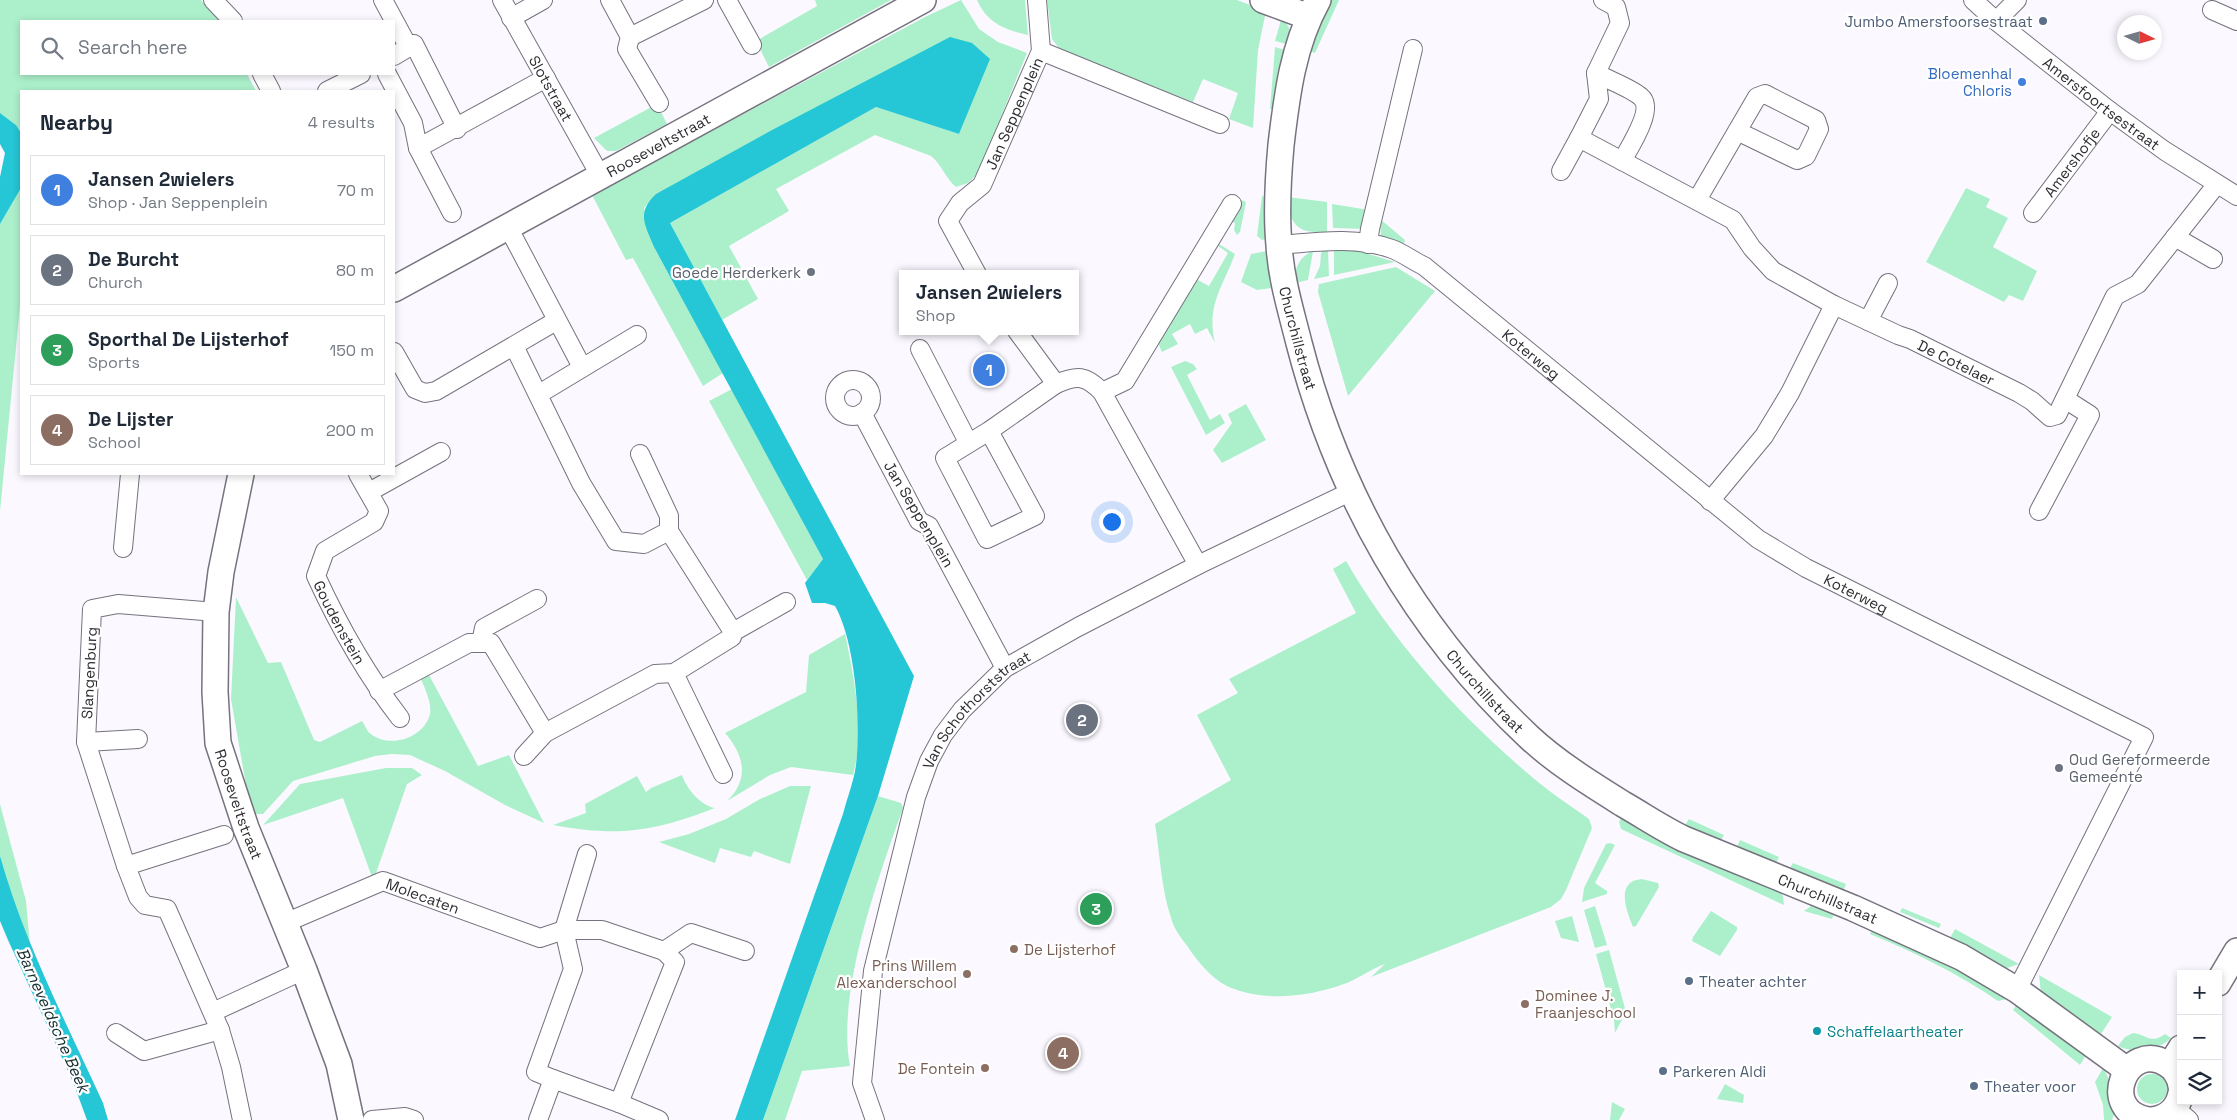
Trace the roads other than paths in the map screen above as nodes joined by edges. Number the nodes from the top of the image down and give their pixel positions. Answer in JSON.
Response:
{"nodes":[{"id":1,"x":213,"y":0,"type":"edge"},
{"id":2,"x":383,"y":0,"type":"edge"},
{"id":3,"x":502,"y":0,"type":"edge"},
{"id":4,"x":543,"y":0,"type":"edge"},
{"id":5,"x":610,"y":0,"type":"edge"},
{"id":6,"x":704,"y":0,"type":"edge"},
{"id":7,"x":727,"y":0,"type":"edge"},
{"id":8,"x":923,"y":0,"type":"edge"},
{"id":9,"x":1037,"y":0,"type":"edge"},
{"id":10,"x":1263,"y":0,"type":"edge"},
{"id":11,"x":1602,"y":0,"type":"edge"},
{"id":12,"x":1973,"y":0,"type":"edge"},
{"id":13,"x":2017,"y":0,"type":"edge"},
{"id":14,"x":1313,"y":9,"type":"edge"},
{"id":15,"x":2212,"y":10,"type":"dead end"},
{"id":16,"x":511,"y":18,"type":"junction"},
{"id":17,"x":232,"y":20,"type":"edge"},
{"id":18,"x":394,"y":20,"type":"edge"},
{"id":19,"x":1996,"y":21,"type":"junction"},
{"id":20,"x":2237,"y":21,"type":"edge"},
{"id":21,"x":395,"y":22,"type":"edge"},
{"id":22,"x":630,"y":37,"type":"junction"},
{"id":23,"x":752,"y":45,"type":"dead end"},
{"id":24,"x":409,"y":48,"type":"junction"},
{"id":25,"x":1413,"y":49,"type":"dead end"},
{"id":26,"x":1041,"y":51,"type":"junction"},
{"id":27,"x":395,"y":55,"type":"edge"},
{"id":28,"x":1596,"y":73,"type":"junction"},
{"id":29,"x":263,"y":75,"type":"edge"},
{"id":30,"x":359,"y":75,"type":"edge"},
{"id":31,"x":388,"y":75,"type":"edge"},
{"id":32,"x":546,"y":78,"type":"junction"},
{"id":33,"x":270,"y":90,"type":"edge"},
{"id":34,"x":329,"y":90,"type":"edge"},
{"id":35,"x":659,"y":103,"type":"dead end"},
{"id":36,"x":2110,"y":111,"type":"junction"},
{"id":37,"x":1220,"y":124,"type":"dead end"},
{"id":38,"x":456,"y":129,"type":"junction"},
{"id":39,"x":1737,"y":131,"type":"junction"},
{"id":40,"x":1579,"y":138,"type":"junction"},
{"id":41,"x":418,"y":148,"type":"junction"},
{"id":42,"x":1622,"y":161,"type":"junction"},
{"id":43,"x":1561,"y":172,"type":"dead end"},
{"id":44,"x":601,"y":177,"type":"junction"},
{"id":45,"x":2217,"y":184,"type":"junction"},
{"id":46,"x":2237,"y":196,"type":"edge"},
{"id":47,"x":1697,"y":200,"type":"junction"},
{"id":48,"x":1232,"y":204,"type":"dead end"},
{"id":49,"x":452,"y":213,"type":"dead end"},
{"id":50,"x":2032,"y":213,"type":"dead end"},
{"id":51,"x":508,"y":227,"type":"junction"},
{"id":52,"x":2175,"y":237,"type":"junction"},
{"id":53,"x":1368,"y":244,"type":"junction"},
{"id":54,"x":1279,"y":245,"type":"junction"},
{"id":55,"x":2213,"y":259,"type":"dead end"},
{"id":56,"x":975,"y":270,"type":"edge"},
{"id":57,"x":1888,"y":284,"type":"dead end"},
{"id":58,"x":395,"y":288,"type":"edge"},
{"id":59,"x":1834,"y":305,"type":"junction"},
{"id":60,"x":556,"y":321,"type":"junction"},
{"id":61,"x":1868,"y":321,"type":"junction"},
{"id":62,"x":637,"y":335,"type":"dead end"},
{"id":63,"x":1020,"y":335,"type":"edge"},
{"id":64,"x":514,"y":346,"type":"junction"},
{"id":65,"x":920,"y":349,"type":"dead end"},
{"id":66,"x":395,"y":354,"type":"edge"},
{"id":67,"x":582,"y":367,"type":"junction"},
{"id":68,"x":1056,"y":384,"type":"junction"},
{"id":69,"x":1102,"y":392,"type":"junction"},
{"id":70,"x":539,"y":394,"type":"junction"},
{"id":71,"x":2065,"y":399,"type":"junction"},
{"id":72,"x":862,"y":413,"type":"dead end"},
{"id":73,"x":989,"y":430,"type":"junction"},
{"id":74,"x":968,"y":442,"type":"junction"},
{"id":75,"x":441,"y":452,"type":"dead end"},
{"id":76,"x":640,"y":454,"type":"dead end"},
{"id":77,"x":130,"y":475,"type":"edge"},
{"id":78,"x":242,"y":475,"type":"edge"},
{"id":79,"x":359,"y":475,"type":"edge"},
{"id":80,"x":1352,"y":491,"type":"junction"},
{"id":81,"x":369,"y":492,"type":"junction"},
{"id":82,"x":1710,"y":501,"type":"junction"},
{"id":83,"x":2038,"y":511,"type":"dead end"},
{"id":84,"x":669,"y":531,"type":"junction"},
{"id":85,"x":123,"y":548,"type":"dead end"},
{"id":86,"x":1198,"y":565,"type":"junction"},
{"id":87,"x":537,"y":599,"type":"dead end"},
{"id":88,"x":786,"y":602,"type":"dead end"},
{"id":89,"x":216,"y":612,"type":"junction"},
{"id":90,"x":733,"y":632,"type":"junction"},
{"id":91,"x":481,"y":643,"type":"junction"},
{"id":92,"x":1005,"y":668,"type":"junction"},
{"id":93,"x":674,"y":674,"type":"junction"},
{"id":94,"x":379,"y":691,"type":"junction"},
{"id":95,"x":400,"y":718,"type":"dead end"},
{"id":96,"x":545,"y":732,"type":"junction"},
{"id":97,"x":138,"y":739,"type":"dead end"},
{"id":98,"x":86,"y":742,"type":"junction"},
{"id":99,"x":524,"y":756,"type":"dead end"},
{"id":100,"x":722,"y":774,"type":"dead end"},
{"id":101,"x":224,"y":835,"type":"dead end"},
{"id":102,"x":587,"y":854,"type":"dead end"},
{"id":103,"x":126,"y":866,"type":"junction"},
{"id":104,"x":285,"y":923,"type":"junction"},
{"id":105,"x":564,"y":930,"type":"junction"},
{"id":106,"x":664,"y":951,"type":"junction"},
{"id":107,"x":744,"y":951,"type":"dead end"},
{"id":108,"x":2237,"y":951,"type":"edge"},
{"id":109,"x":304,"y":970,"type":"junction"},
{"id":110,"x":2222,"y":977,"type":"edge"},
{"id":111,"x":2017,"y":990,"type":"junction"},
{"id":112,"x":213,"y":1012,"type":"junction"},
{"id":113,"x":220,"y":1030,"type":"junction"},
{"id":114,"x":116,"y":1033,"type":"dead end"},
{"id":115,"x":2127,"y":1070,"type":"junction"},
{"id":116,"x":553,"y":1079,"type":"junction"},
{"id":117,"x":2177,"y":1084,"type":"edge"},
{"id":118,"x":2177,"y":1092,"type":"edge"},
{"id":119,"x":619,"y":1103,"type":"junction"},
{"id":120,"x":2140,"y":1118,"type":"edge"},
{"id":121,"x":242,"y":1120,"type":"edge"},
{"id":122,"x":350,"y":1120,"type":"edge"},
{"id":123,"x":372,"y":1120,"type":"edge"},
{"id":124,"x":414,"y":1120,"type":"edge"},
{"id":125,"x":538,"y":1120,"type":"edge"},
{"id":126,"x":659,"y":1120,"type":"edge"},
{"id":127,"x":875,"y":1120,"type":"edge"}],
"edges":[{"from":1,"to":17,"type":"street"},
{"from":2,"to":18,"type":"street"},
{"from":3,"to":16,"type":"street","name":"Slotstraat"},
{"from":4,"to":16,"type":"street"},
{"from":5,"to":22,"type":"street"},
{"from":6,"to":22,"type":"street"},
{"from":7,"to":23,"type":"street"},
{"from":8,"to":44,"type":"street","name":"Rooseveltstraat"},
{"from":9,"to":26,"type":"street","name":"Jan Seppenplein"},
{"from":10,"to":14,"type":"street"},
{"from":11,"to":28,"type":"street"},
{"from":12,"to":19,"type":"street","name":"Amersfoortsestraat"},
{"from":13,"to":19,"type":"street"},
{"from":14,"to":54,"type":"street","name":"Churchillstraat"},
{"from":15,"to":20,"type":"street"},
{"from":16,"to":32,"type":"street","name":"Slotstraat"},
{"from":19,"to":36,"type":"street","name":"Amersfoortsestraat"},
{"from":21,"to":24,"type":"street"},
{"from":22,"to":35,"type":"street"},
{"from":24,"to":27,"type":"street"},
{"from":24,"to":38,"type":"street"},
{"from":25,"to":53,"type":"street"},
{"from":26,"to":37,"type":"street","name":"Jan Seppenplein"},
{"from":26,"to":56,"type":"street","name":"Jan Seppenplein"},
{"from":28,"to":40,"type":"street"},
{"from":28,"to":42,"type":"street"},
{"from":29,"to":33,"type":"street"},
{"from":30,"to":34,"type":"street"},
{"from":31,"to":41,"type":"street"},
{"from":32,"to":38,"type":"street"},
{"from":32,"to":44,"type":"street","name":"Slotstraat"},
{"from":36,"to":45,"type":"street","name":"Amersfoortsestraat"},
{"from":36,"to":50,"type":"street","name":"Amershofje"},
{"from":38,"to":41,"type":"street"},
{"from":39,"to":39,"type":"street"},
{"from":39,"to":47,"type":"street"},
{"from":40,"to":42,"type":"street","name":"De Cotelaer"},
{"from":40,"to":43,"type":"street"},
{"from":41,"to":49,"type":"street"},
{"from":42,"to":47,"type":"street","name":"De Cotelaer"},
{"from":44,"to":51,"type":"street","name":"Rooseveltstraat"},
{"from":45,"to":46,"type":"street","name":"Amersfoortsestraat"},
{"from":45,"to":52,"type":"street","name":"De Cotelaer"},
{"from":47,"to":59,"type":"street","name":"De Cotelaer"},
{"from":48,"to":69,"type":"street"},
{"from":51,"to":58,"type":"street","name":"Rooseveltstraat"},
{"from":51,"to":60,"type":"street"},
{"from":52,"to":55,"type":"street"},
{"from":52,"to":71,"type":"street","name":"De Cotelaer"},
{"from":53,"to":54,"type":"street","name":"Koterweg"},
{"from":53,"to":82,"type":"street","name":"Koterweg"},
{"from":54,"to":80,"type":"street","name":"Churchillstraat"},
{"from":57,"to":61,"type":"street"},
{"from":59,"to":61,"type":"street","name":"De Cotelaer"},
{"from":59,"to":82,"type":"street"},
{"from":60,"to":64,"type":"street"},
{"from":60,"to":67,"type":"street"},
{"from":61,"to":71,"type":"street","name":"De Cotelaer"},
{"from":62,"to":67,"type":"street"},
{"from":63,"to":68,"type":"street"},
{"from":64,"to":66,"type":"street"},
{"from":64,"to":70,"type":"street"},
{"from":65,"to":74,"type":"street"},
{"from":67,"to":70,"type":"street"},
{"from":68,"to":69,"type":"street"},
{"from":68,"to":73,"type":"street"},
{"from":69,"to":86,"type":"street"},
{"from":70,"to":84,"type":"street"},
{"from":71,"to":83,"type":"street"},
{"from":72,"to":92,"type":"street","name":"Jan Seppenplein"},
{"from":73,"to":74,"type":"street"},
{"from":73,"to":74,"type":"street"},
{"from":75,"to":81,"type":"street"},
{"from":76,"to":84,"type":"street"},
{"from":77,"to":85,"type":"street"},
{"from":78,"to":89,"type":"street","name":"Rooseveltstraat"},
{"from":79,"to":81,"type":"street","name":"Goudenstein"},
{"from":80,"to":86,"type":"street","name":"Van Schothorststraat"},
{"from":80,"to":111,"type":"street","name":"Churchillstraat"},
{"from":81,"to":94,"type":"street","name":"Goudenstein"},
{"from":82,"to":111,"type":"street","name":"Koterweg"},
{"from":84,"to":90,"type":"street"},
{"from":86,"to":92,"type":"street","name":"Van Schothorststraat"},
{"from":87,"to":91,"type":"street"},
{"from":88,"to":90,"type":"street"},
{"from":89,"to":98,"type":"street","name":"Slangenburg"},
{"from":89,"to":104,"type":"street","name":"Rooseveltstraat"},
{"from":90,"to":93,"type":"street"},
{"from":91,"to":94,"type":"street"},
{"from":91,"to":96,"type":"street"},
{"from":92,"to":127,"type":"street","name":"Van Schothorststraat"},
{"from":93,"to":96,"type":"street"},
{"from":93,"to":100,"type":"street"},
{"from":94,"to":95,"type":"street","name":"Goudenstein"},
{"from":96,"to":99,"type":"street"},
{"from":97,"to":98,"type":"street","name":"Slangenburg"},
{"from":98,"to":103,"type":"street","name":"Slangenburg"},
{"from":101,"to":103,"type":"street"},
{"from":102,"to":105,"type":"street"},
{"from":103,"to":112,"type":"street","name":"Slangenburg"},
{"from":104,"to":105,"type":"street","name":"Molecaten"},
{"from":104,"to":109,"type":"street","name":"Rooseveltstraat"},
{"from":105,"to":106,"type":"street","name":"Molecaten"},
{"from":105,"to":116,"type":"street"},
{"from":106,"to":107,"type":"street"},
{"from":106,"to":119,"type":"street"},
{"from":108,"to":110,"type":"street"},
{"from":109,"to":112,"type":"street"},
{"from":109,"to":122,"type":"street","name":"Rooseveltstraat"},
{"from":111,"to":115,"type":"street","name":"Churchillstraat"},
{"from":112,"to":113,"type":"street","name":"Slangenburg"},
{"from":113,"to":114,"type":"street"},
{"from":113,"to":121,"type":"street","name":"Slangenburg"},
{"from":115,"to":117,"type":"street"},
{"from":115,"to":120,"type":"street"},
{"from":116,"to":119,"type":"street"},
{"from":116,"to":125,"type":"street"},
{"from":118,"to":120,"type":"street"},
{"from":119,"to":126,"type":"street"},
{"from":123,"to":124,"type":"street"}]}
